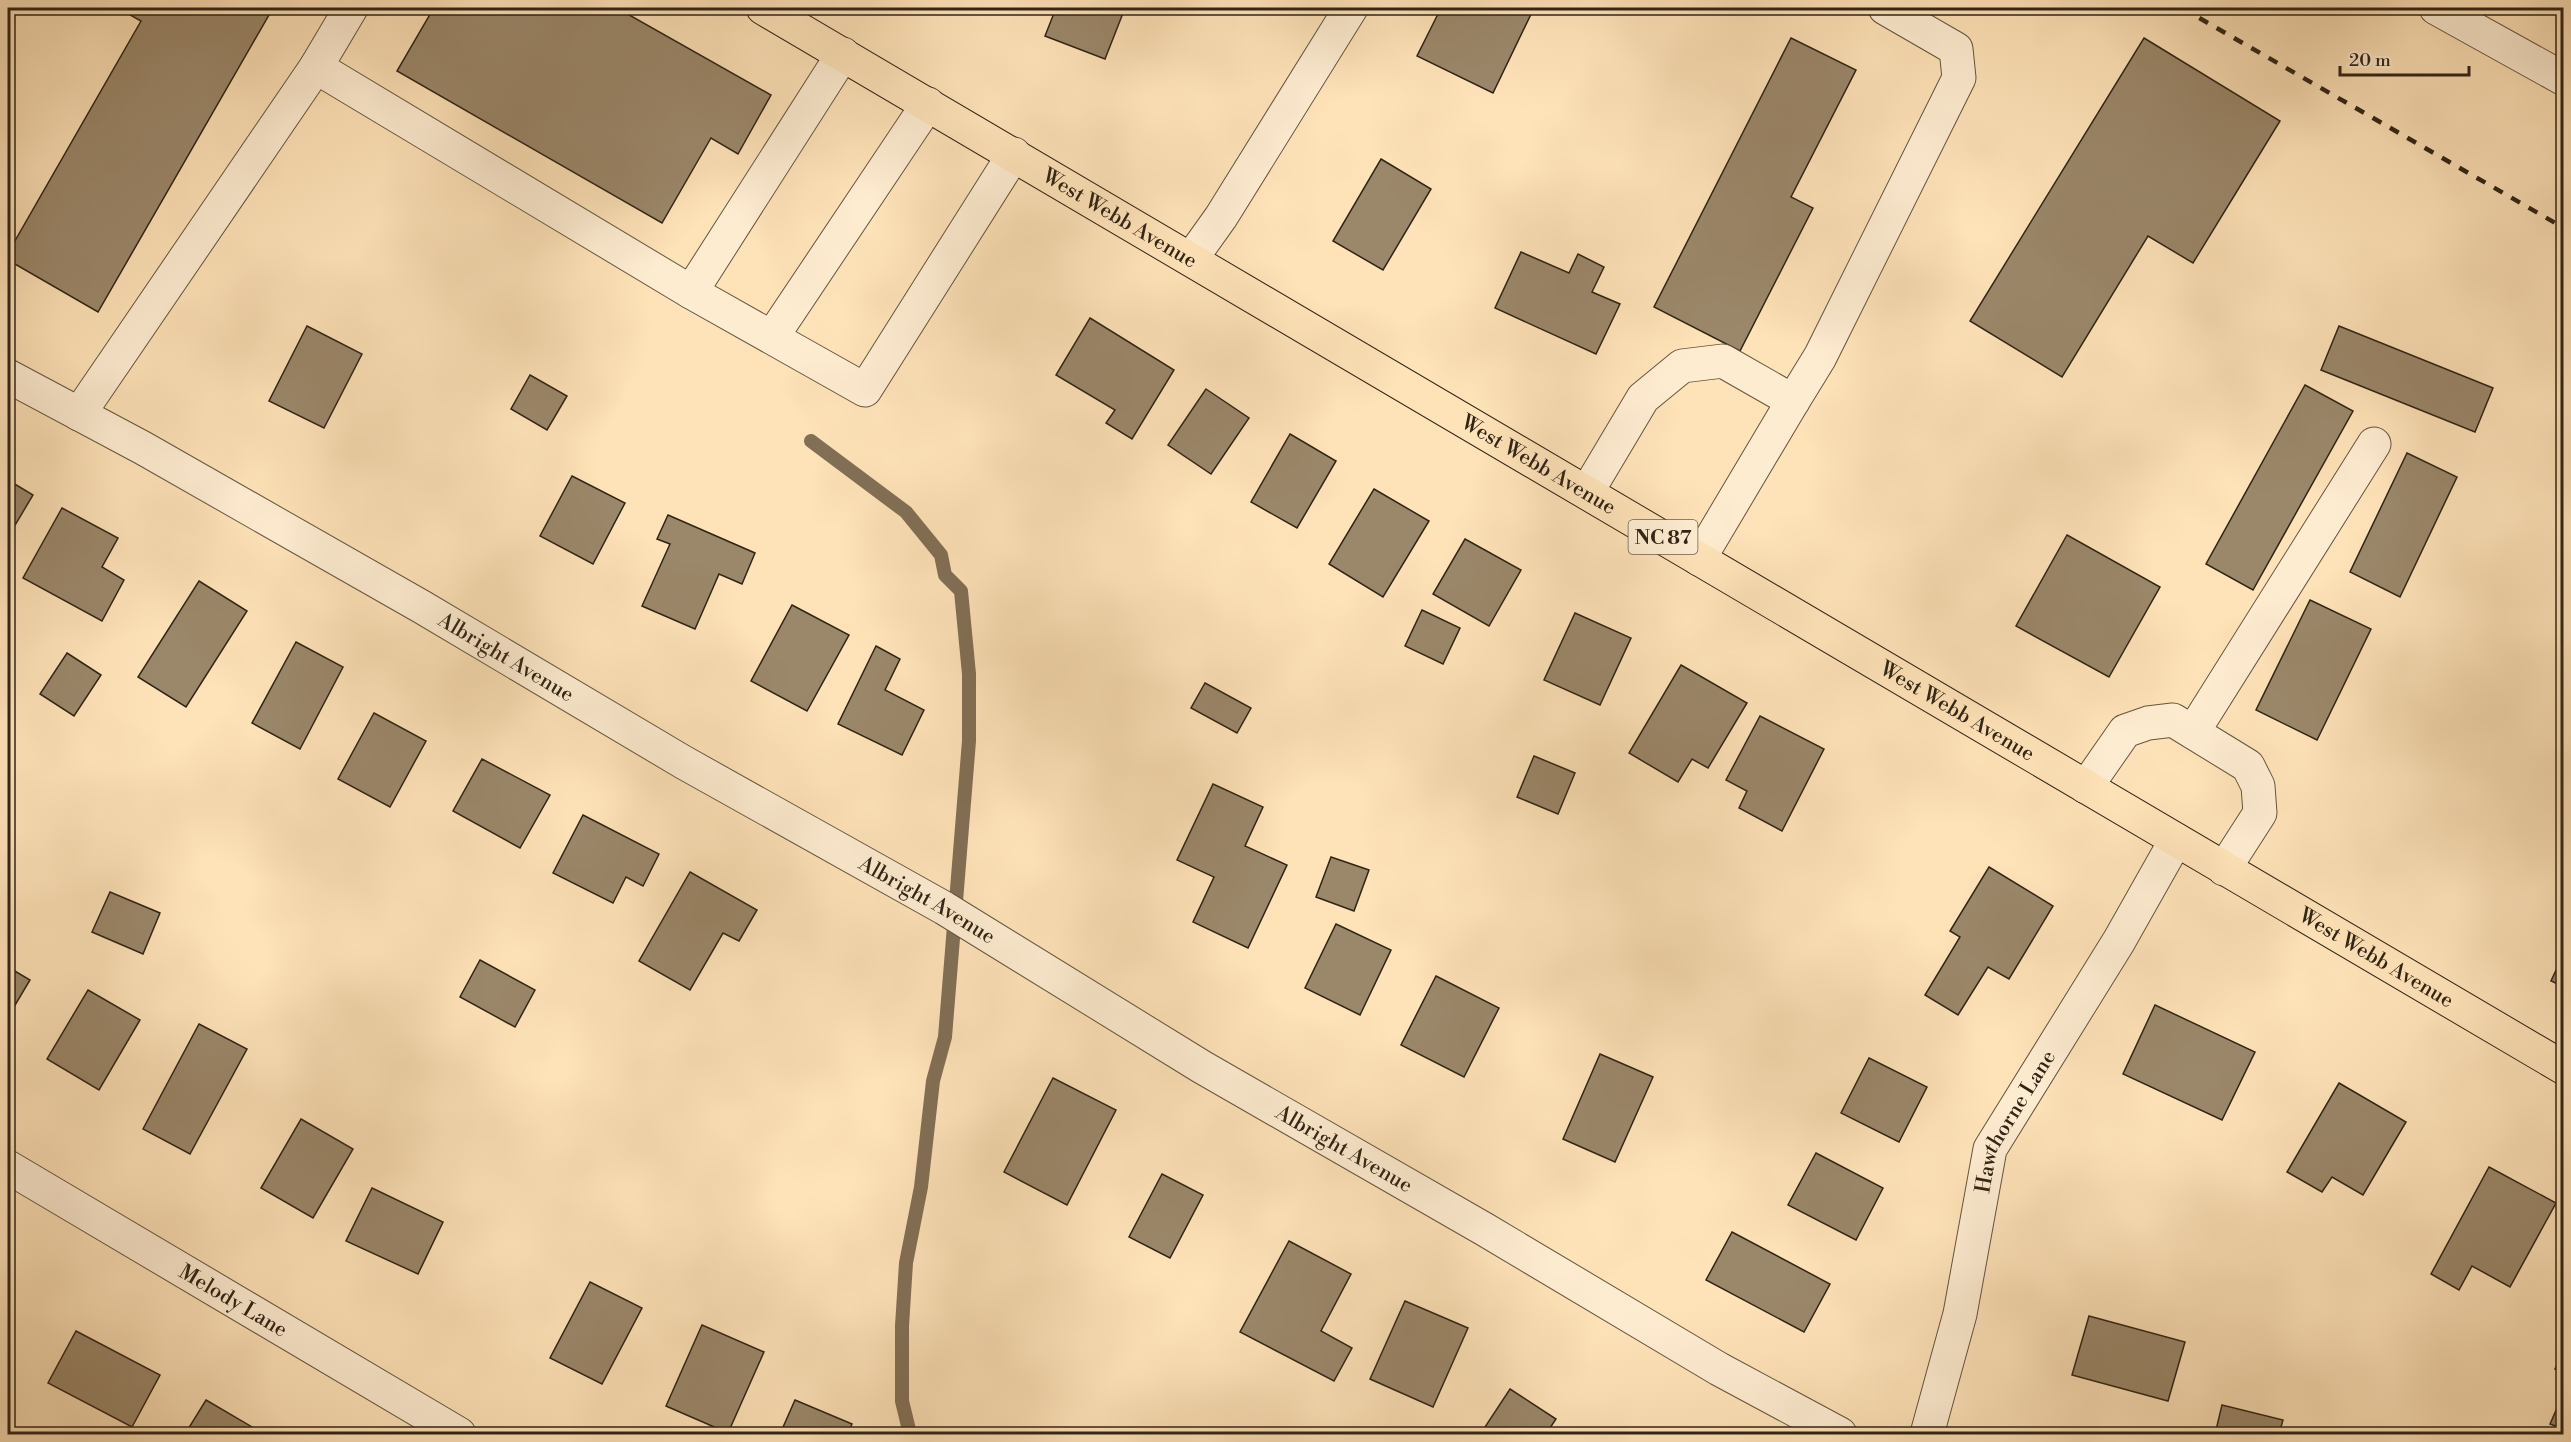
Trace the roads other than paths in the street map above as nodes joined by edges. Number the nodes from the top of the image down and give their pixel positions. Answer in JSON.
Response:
{"nodes":[{"id":1,"x":351,"y":8,"type":"edge"},
{"id":2,"x":763,"y":8,"type":"edge"},
{"id":3,"x":1351,"y":8,"type":"edge"},
{"id":4,"x":1885,"y":8,"type":"edge"},
{"id":5,"x":2436,"y":8,"type":"edge"},
{"id":6,"x":843,"y":54,"type":"junction"},
{"id":7,"x":316,"y":67,"type":"junction"},
{"id":8,"x":2564,"y":79,"type":"edge"},
{"id":9,"x":928,"y":104,"type":"junction"},
{"id":10,"x":1014,"y":154,"type":"junction"},
{"id":11,"x":1191,"y":259,"type":"junction"},
{"id":12,"x":691,"y":292,"type":"junction"},
{"id":13,"x":772,"y":337,"type":"junction"},
{"id":14,"x":8,"y":376,"type":"edge"},
{"id":15,"x":1793,"y":401,"type":"junction"},
{"id":16,"x":79,"y":414,"type":"junction"},
{"id":17,"x":2374,"y":444,"type":"dead end"},
{"id":18,"x":1587,"y":492,"type":"junction"},
{"id":19,"x":1700,"y":559,"type":"junction"},
{"id":20,"x":2193,"y":732,"type":"junction"},
{"id":21,"x":2086,"y":787,"type":"junction"},
{"id":22,"x":2176,"y":840,"type":"junction"},
{"id":23,"x":2224,"y":869,"type":"junction"},
{"id":24,"x":2564,"y":1068,"type":"edge"},
{"id":25,"x":8,"y":1167,"type":"edge"},
{"id":26,"x":459,"y":1434,"type":"edge"},
{"id":27,"x":1840,"y":1434,"type":"edge"},
{"id":28,"x":1927,"y":1434,"type":"edge"}],
"edges":[{"from":1,"to":7,"type":"street"},
{"from":2,"to":6,"type":"highway","name":"West Webb Avenue","number":"NC 87"},
{"from":3,"to":11,"type":"street"},
{"from":4,"to":15,"type":"street"},
{"from":5,"to":8,"type":"street"},
{"from":6,"to":9,"type":"highway","name":"West Webb Avenue","number":"NC 87"},
{"from":6,"to":12,"type":"street"},
{"from":7,"to":12,"type":"street"},
{"from":7,"to":16,"type":"street"},
{"from":9,"to":10,"type":"highway","name":"West Webb Avenue","number":"NC 87"},
{"from":9,"to":13,"type":"street"},
{"from":10,"to":11,"type":"highway","name":"West Webb Avenue","number":"NC 87"},
{"from":10,"to":13,"type":"street"},
{"from":11,"to":18,"type":"highway","name":"West Webb Avenue","number":"NC 87"},
{"from":12,"to":13,"type":"street"},
{"from":14,"to":16,"type":"street","name":"Albright Avenue"},
{"from":15,"to":18,"type":"street"},
{"from":15,"to":19,"type":"street"},
{"from":16,"to":27,"type":"street","name":"Albright Avenue"},
{"from":17,"to":20,"type":"street"},
{"from":18,"to":19,"type":"highway","name":"West Webb Avenue","number":"NC 87"},
{"from":19,"to":21,"type":"highway","name":"West Webb Avenue","number":"NC 87"},
{"from":20,"to":21,"type":"street"},
{"from":20,"to":23,"type":"street"},
{"from":21,"to":22,"type":"highway","name":"West Webb Avenue","number":"NC 87"},
{"from":22,"to":23,"type":"highway","name":"West Webb Avenue","number":"NC 87"},
{"from":22,"to":28,"type":"street","name":"Hawthorne Lane"},
{"from":23,"to":24,"type":"highway","name":"West Webb Avenue","number":"NC 87"},
{"from":25,"to":26,"type":"street","name":"Melody Lane"}]}
